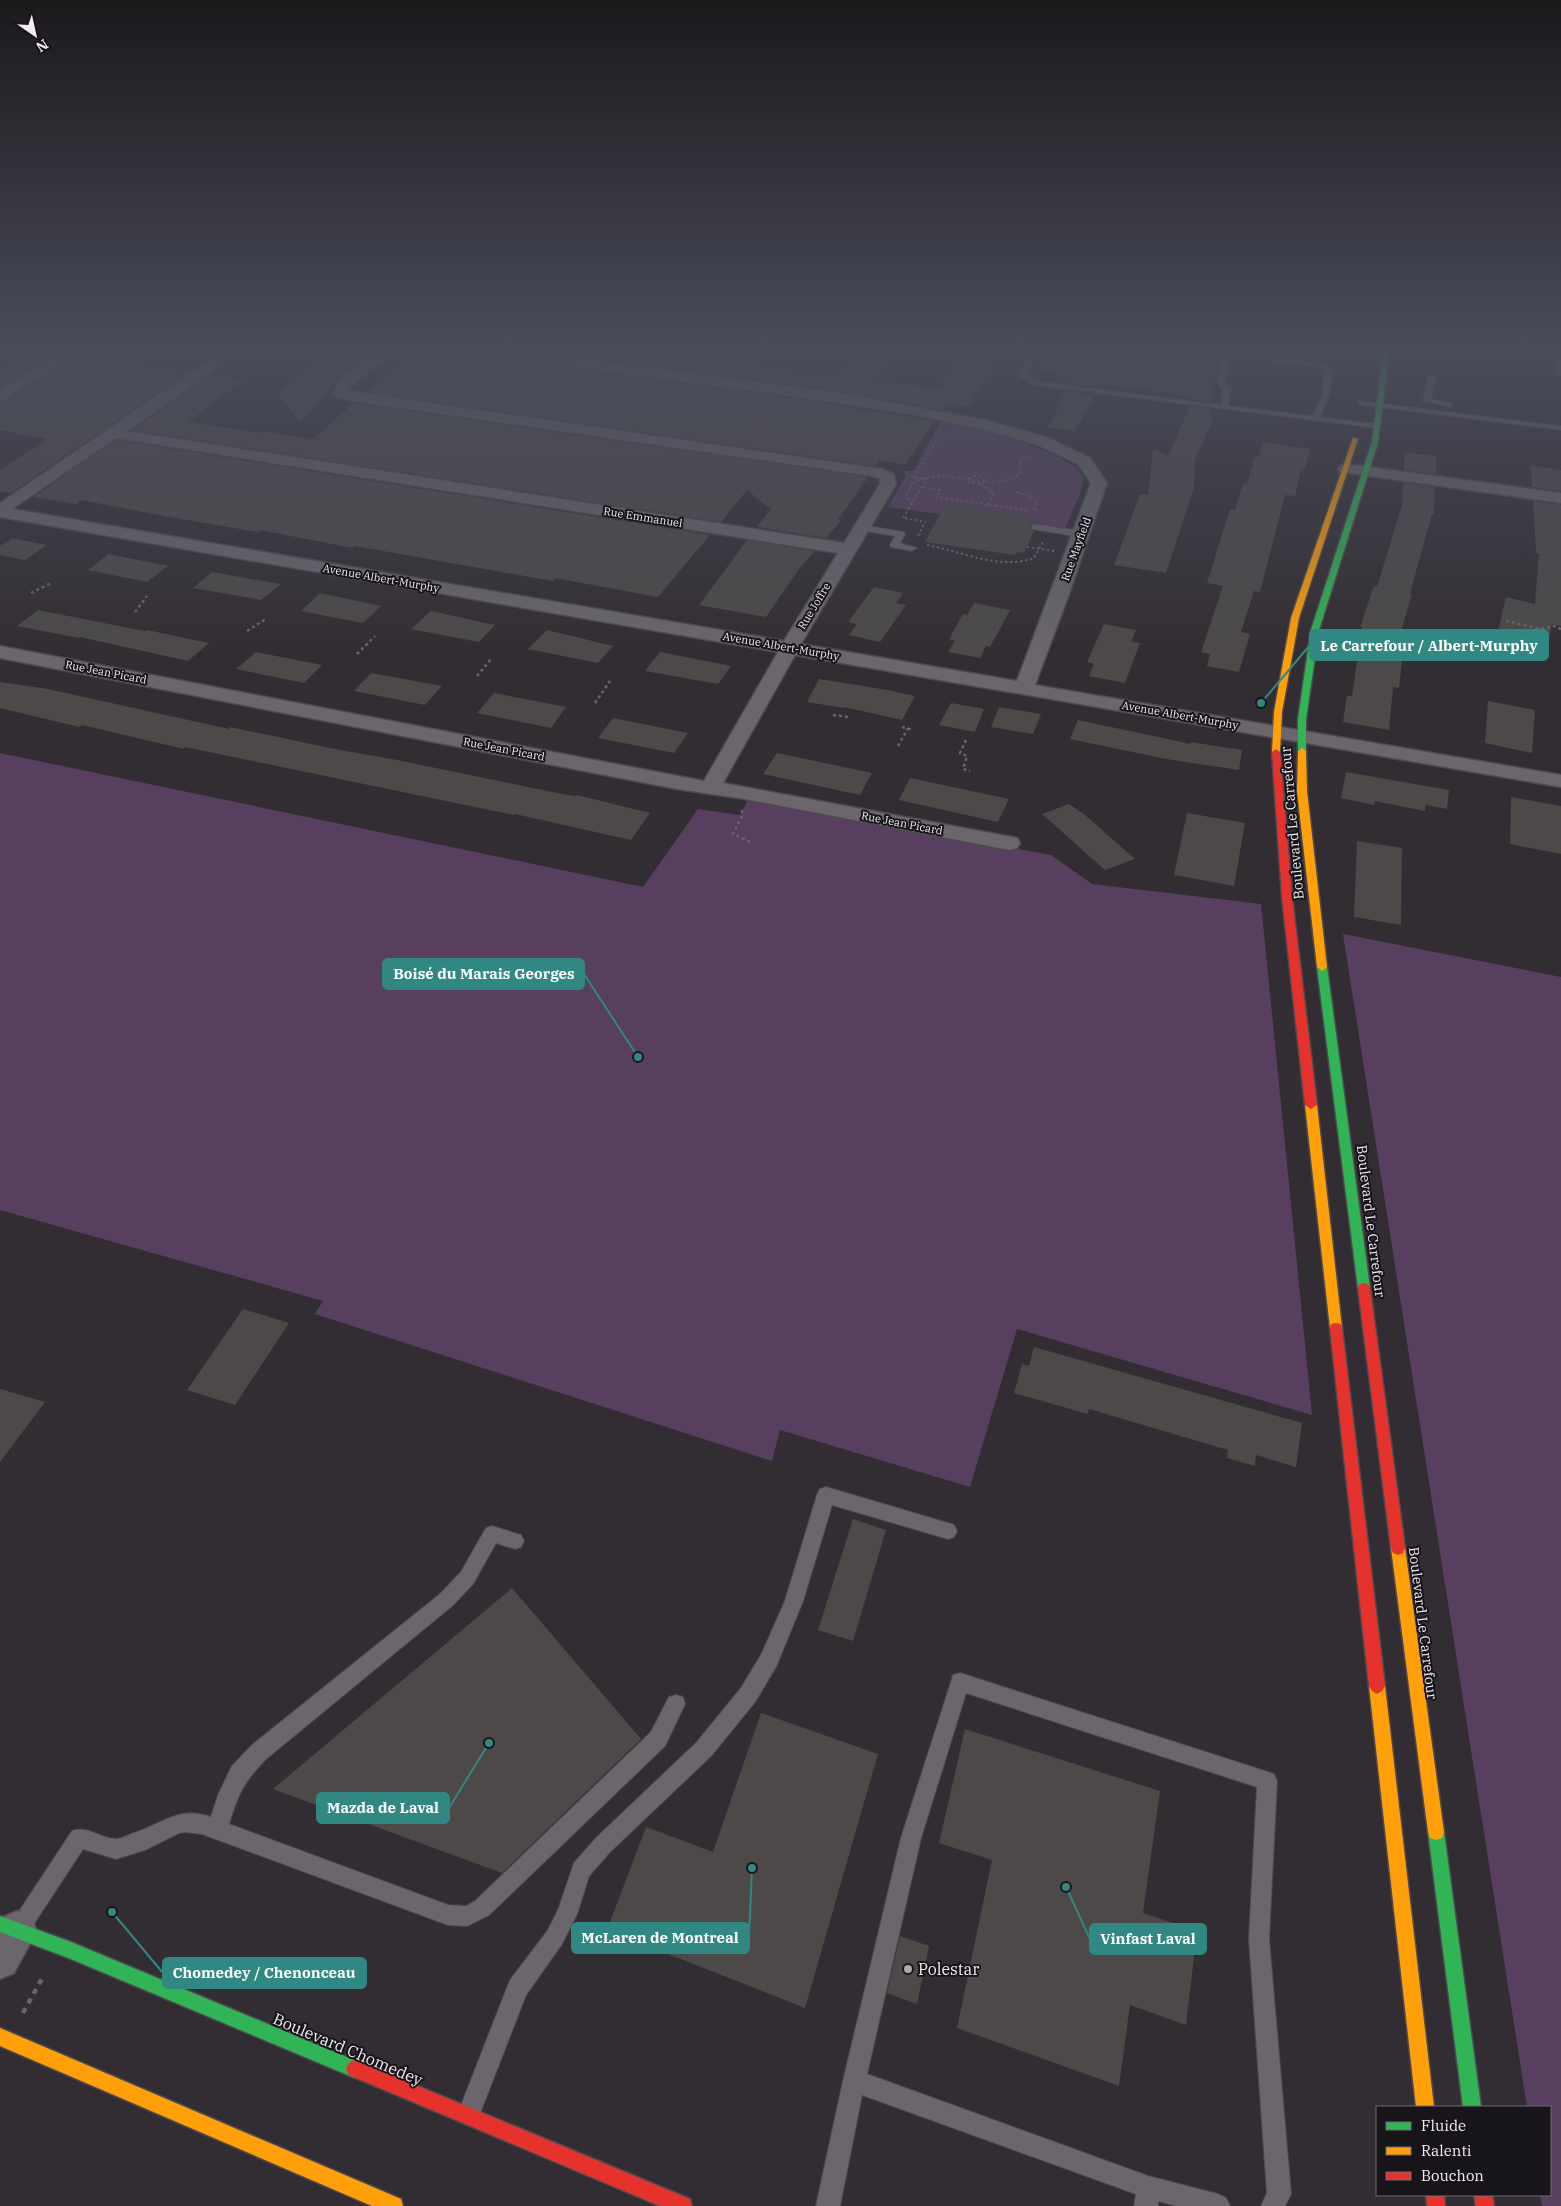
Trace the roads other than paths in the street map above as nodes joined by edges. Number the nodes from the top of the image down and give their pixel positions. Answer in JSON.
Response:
{"nodes":[{"id":1,"x":89,"y":449,"type":"edge"},
{"id":2,"x":213,"y":449,"type":"edge"},
{"id":3,"x":715,"y":449,"type":"edge"},
{"id":4,"x":1058,"y":449,"type":"edge"},
{"id":5,"x":1351,"y":449,"type":"edge"},
{"id":6,"x":1371,"y":449,"type":"edge"},
{"id":7,"x":1346,"y":469,"type":"junction"},
{"id":8,"x":1365,"y":472,"type":"junction"},
{"id":9,"x":1561,"y":498,"type":"edge"},
{"id":10,"x":0,"y":511,"type":"edge"},
{"id":11,"x":861,"y":528,"type":"junction"},
{"id":12,"x":1036,"y":528,"type":"dead end"},
{"id":13,"x":1081,"y":534,"type":"junction"},
{"id":14,"x":913,"y":546,"type":"road end"},
{"id":15,"x":848,"y":549,"type":"junction"},
{"id":16,"x":790,"y":648,"type":"junction"},
{"id":17,"x":0,"y":652,"type":"edge"},
{"id":18,"x":1024,"y":688,"type":"junction"},
{"id":19,"x":1277,"y":731,"type":"junction"},
{"id":20,"x":1300,"y":735,"type":"junction"},
{"id":21,"x":1561,"y":781,"type":"edge"},
{"id":22,"x":710,"y":788,"type":"junction"},
{"id":23,"x":1008,"y":843,"type":"dead end"},
{"id":24,"x":1330,"y":1269,"type":"junction"},
{"id":25,"x":1362,"y":1272,"type":"junction"},
{"id":26,"x":948,"y":1531,"type":"dead end"},
{"id":27,"x":515,"y":1541,"type":"dead end"},
{"id":28,"x":676,"y":1704,"type":"dead end"},
{"id":29,"x":217,"y":1830,"type":"junction"},
{"id":30,"x":1420,"y":1878,"type":"junction"},
{"id":31,"x":6,"y":1938,"type":"edge"},
{"id":32,"x":3,"y":2039,"type":"edge"},
{"id":33,"x":854,"y":2081,"type":"junction"},
{"id":34,"x":1425,"y":2106,"type":"edge"},
{"id":35,"x":1472,"y":2106,"type":"edge"},
{"id":36,"x":468,"y":2117,"type":"junction"},
{"id":37,"x":1147,"y":2197,"type":"edge"},
{"id":38,"x":394,"y":2206,"type":"edge"},
{"id":39,"x":683,"y":2206,"type":"edge"},
{"id":40,"x":828,"y":2206,"type":"edge"},
{"id":41,"x":1218,"y":2206,"type":"edge"},
{"id":42,"x":1273,"y":2206,"type":"edge"}],
"edges":[{"from":1,"to":10,"type":"street"},
{"from":2,"to":15,"type":"street","name":"Rue Emmanuel"},
{"from":3,"to":11,"type":"street","name":"Rue Joffre"},
{"from":4,"to":13,"type":"street","name":"Rue Mayfield"},
{"from":5,"to":7,"type":"street","name":"Boulevard Le Carrefour"},
{"from":6,"to":8,"type":"street","name":"Boulevard Le Carrefour"},
{"from":7,"to":8,"type":"street"},
{"from":7,"to":19,"type":"street","name":"Boulevard Le Carrefour"},
{"from":8,"to":9,"type":"street"},
{"from":8,"to":20,"type":"street","name":"Boulevard Le Carrefour"},
{"from":10,"to":16,"type":"street","name":"Avenue Albert-Murphy"},
{"from":11,"to":14,"type":"lane"},
{"from":11,"to":15,"type":"street","name":"Rue Joffre"},
{"from":12,"to":13,"type":"lane"},
{"from":13,"to":18,"type":"street","name":"Rue Mayfield"},
{"from":15,"to":16,"type":"street","name":"Rue Joffre"},
{"from":16,"to":18,"type":"street","name":"Avenue Albert-Murphy"},
{"from":16,"to":22,"type":"street","name":"Rue Joffre"},
{"from":17,"to":22,"type":"street","name":"Rue Jean Picard"},
{"from":18,"to":19,"type":"street","name":"Avenue Albert-Murphy"},
{"from":19,"to":20,"type":"street","name":"Avenue Albert-Murphy"},
{"from":19,"to":24,"type":"street","name":"Boulevard Le Carrefour"},
{"from":20,"to":21,"type":"street","name":"Avenue Albert-Murphy"},
{"from":20,"to":25,"type":"street","name":"Boulevard Le Carrefour"},
{"from":22,"to":23,"type":"street","name":"Rue Jean Picard"},
{"from":24,"to":25,"type":"lane"},
{"from":24,"to":30,"type":"street","name":"Boulevard Le Carrefour"},
{"from":25,"to":30,"type":"street","name":"Boulevard Le Carrefour"},
{"from":26,"to":36,"type":"lane"},
{"from":27,"to":29,"type":"lane"},
{"from":28,"to":29,"type":"lane"},
{"from":29,"to":31,"type":"lane"},
{"from":30,"to":34,"type":"street","name":"Boulevard Le Carrefour"},
{"from":30,"to":35,"type":"street","name":"Boulevard Le Carrefour"},
{"from":31,"to":36,"type":"street","name":"Boulevard Chomedey"},
{"from":32,"to":38,"type":"street"},
{"from":33,"to":37,"type":"lane"},
{"from":33,"to":40,"type":"lane"},
{"from":33,"to":42,"type":"lane"},
{"from":36,"to":39,"type":"street","name":"Boulevard Chomedey"},
{"from":37,"to":41,"type":"lane"}]}
